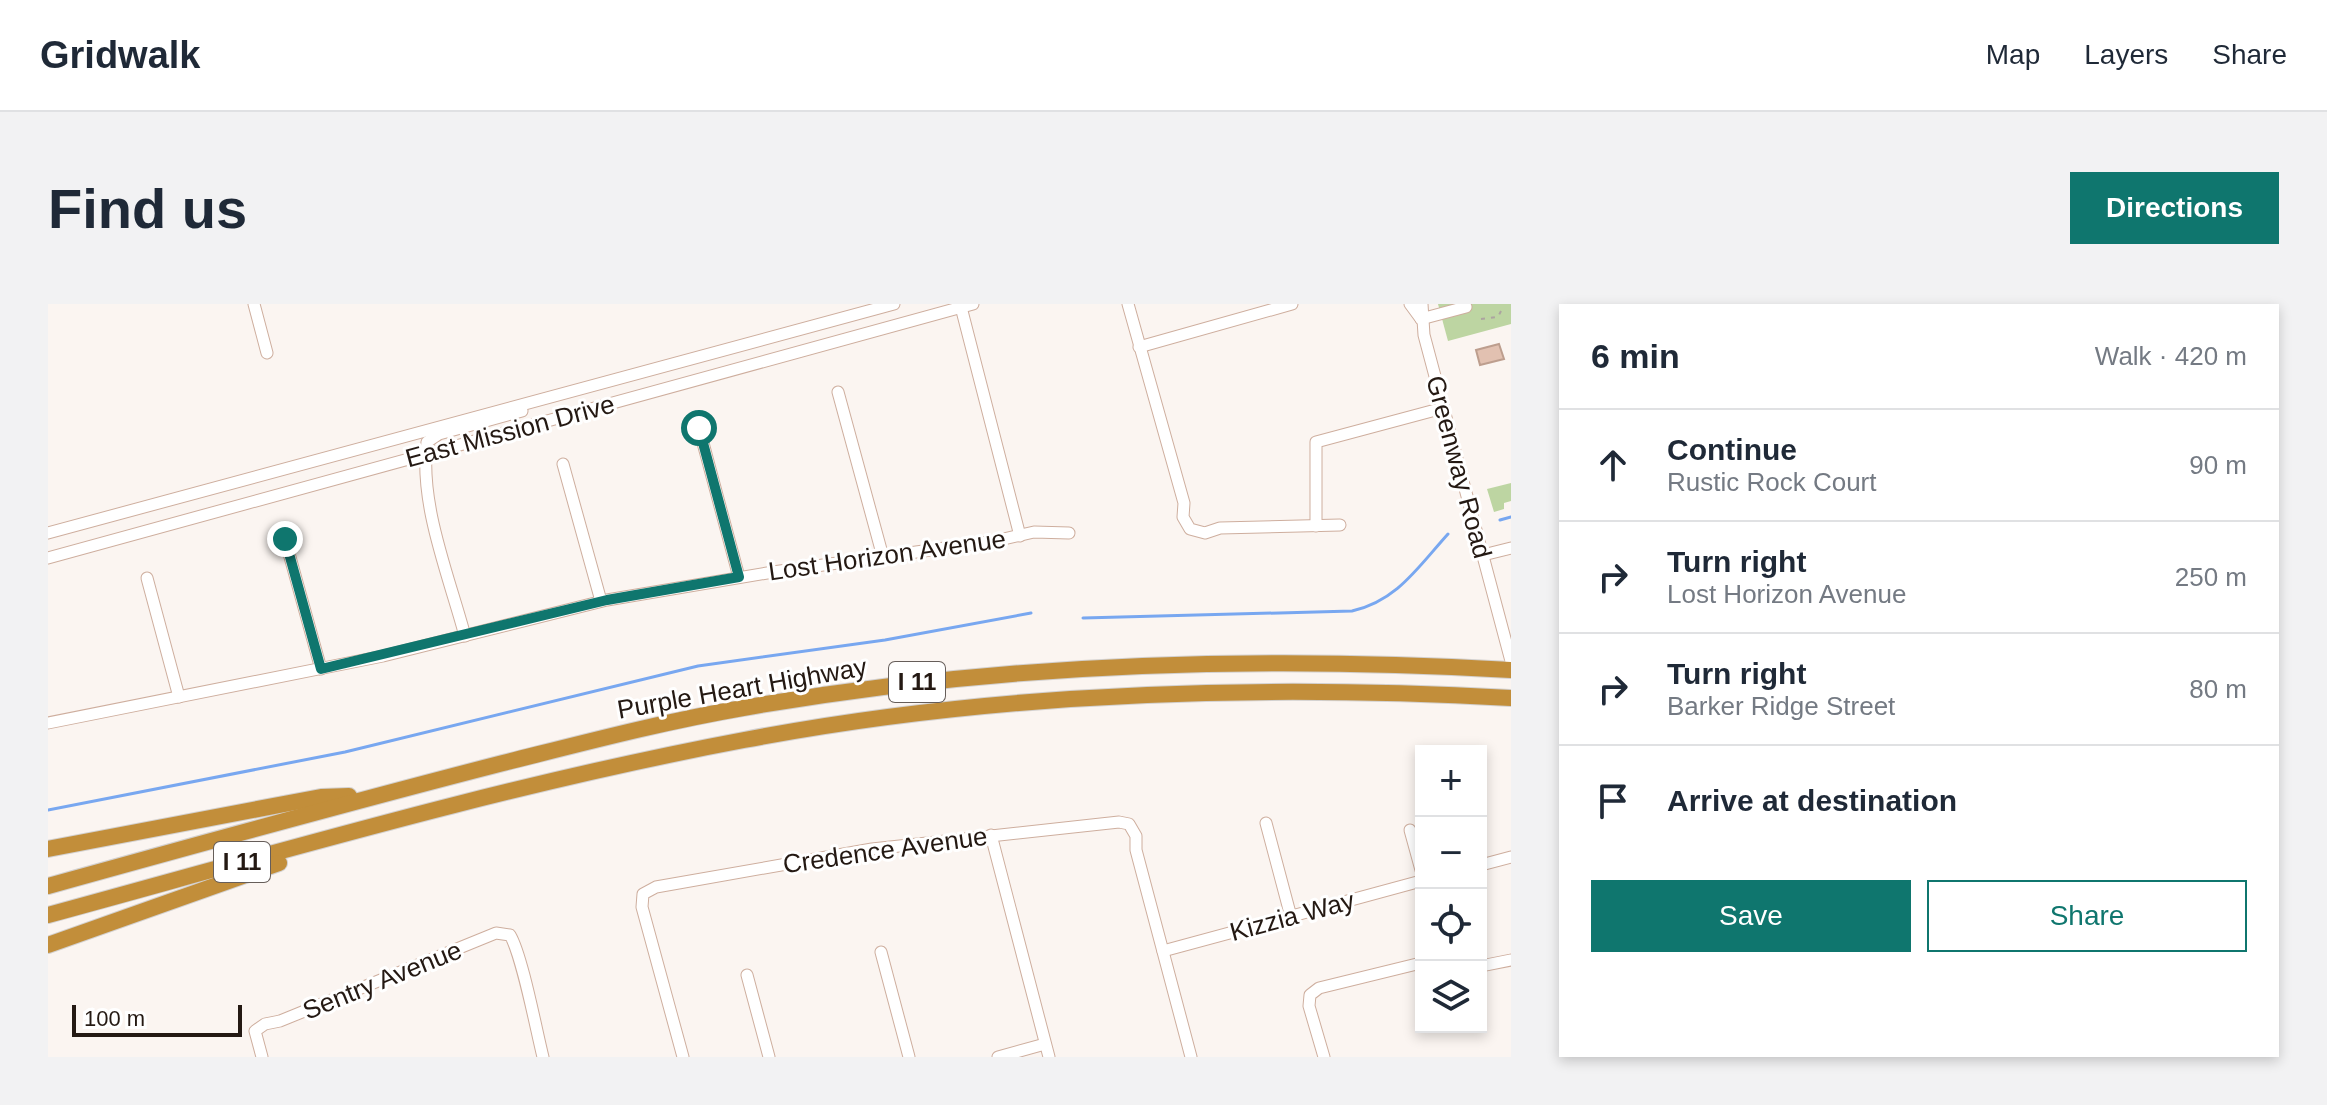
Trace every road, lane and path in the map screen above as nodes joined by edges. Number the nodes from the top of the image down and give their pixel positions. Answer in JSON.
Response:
{"nodes":[{"id":1,"x":254,"y":304,"type":"edge"},
{"id":2,"x":894,"y":304,"type":"edge"},
{"id":3,"x":1128,"y":304,"type":"edge"},
{"id":4,"x":1292,"y":304,"type":"edge"},
{"id":5,"x":1410,"y":304,"type":"edge"},
{"id":6,"x":1422,"y":304,"type":"edge"},
{"id":7,"x":967,"y":306,"type":"edge"},
{"id":8,"x":1466,"y":307,"type":"dead end"},
{"id":9,"x":1501,"y":311,"type":"dead end"},
{"id":10,"x":1421,"y":319,"type":"junction"},
{"id":11,"x":1481,"y":319,"type":"dead end"},
{"id":12,"x":1139,"y":347,"type":"junction"},
{"id":13,"x":267,"y":353,"type":"dead end"},
{"id":14,"x":838,"y":392,"type":"dead end"},
{"id":15,"x":561,"y":393,"type":"junction"},
{"id":16,"x":1443,"y":408,"type":"junction"},
{"id":17,"x":699,"y":428,"type":"dead end"},
{"id":18,"x":425,"y":453,"type":"junction"},
{"id":19,"x":563,"y":464,"type":"dead end"},
{"id":20,"x":1340,"y":525,"type":"dead end"},
{"id":21,"x":1316,"y":526,"type":"junction"},
{"id":22,"x":48,"y":533,"type":"edge"},
{"id":23,"x":1069,"y":533,"type":"dead end"},
{"id":24,"x":1020,"y":536,"type":"junction"},
{"id":25,"x":285,"y":539,"type":"dead end"},
{"id":26,"x":1511,"y":548,"type":"edge"},
{"id":27,"x":1483,"y":555,"type":"junction"},
{"id":28,"x":883,"y":557,"type":"junction"},
{"id":29,"x":48,"y":558,"type":"edge"},
{"id":30,"x":739,"y":577,"type":"junction"},
{"id":31,"x":147,"y":578,"type":"dead end"},
{"id":32,"x":601,"y":601,"type":"junction"},
{"id":33,"x":465,"y":636,"type":"junction"},
{"id":34,"x":1511,"y":661,"type":"edge"},
{"id":35,"x":321,"y":669,"type":"junction"},
{"id":36,"x":1511,"y":670,"type":"edge"},
{"id":37,"x":179,"y":697,"type":"junction"},
{"id":38,"x":1511,"y":698,"type":"edge"},
{"id":39,"x":48,"y":723,"type":"edge"},
{"id":40,"x":375,"y":796,"type":"junction"},
{"id":41,"x":436,"y":810,"type":"junction"},
{"id":42,"x":1266,"y":823,"type":"dead end"},
{"id":43,"x":1410,"y":830,"type":"dead end"},
{"id":44,"x":991,"y":835,"type":"junction"},
{"id":45,"x":1415,"y":848,"type":"edge"},
{"id":46,"x":48,"y":849,"type":"edge"},
{"id":47,"x":1511,"y":857,"type":"edge"},
{"id":48,"x":1487,"y":863,"type":"edge"},
{"id":49,"x":1415,"y":883,"type":"edge"},
{"id":50,"x":48,"y":886,"type":"edge"},
{"id":51,"x":48,"y":915,"type":"edge"},
{"id":52,"x":1291,"y":917,"type":"junction"},
{"id":53,"x":48,"y":945,"type":"edge"},
{"id":54,"x":1163,"y":951,"type":"junction"},
{"id":55,"x":881,"y":952,"type":"dead end"},
{"id":56,"x":1511,"y":960,"type":"edge"},
{"id":57,"x":1415,"y":964,"type":"edge"},
{"id":58,"x":1487,"y":965,"type":"edge"},
{"id":59,"x":747,"y":975,"type":"dead end"},
{"id":60,"x":1045,"y":1044,"type":"junction"},
{"id":61,"x":262,"y":1057,"type":"edge"},
{"id":62,"x":543,"y":1057,"type":"edge"},
{"id":63,"x":683,"y":1057,"type":"edge"},
{"id":64,"x":769,"y":1057,"type":"edge"},
{"id":65,"x":909,"y":1057,"type":"edge"},
{"id":66,"x":998,"y":1057,"type":"edge"},
{"id":67,"x":1049,"y":1057,"type":"edge"},
{"id":68,"x":1191,"y":1057,"type":"edge"},
{"id":69,"x":1324,"y":1057,"type":"edge"}],
"edges":[{"from":1,"to":13,"type":"street"},
{"from":2,"to":15,"type":"street","name":"East Mission Drive"},
{"from":3,"to":12,"type":"street"},
{"from":4,"to":12,"type":"street"},
{"from":5,"to":10,"type":"street","name":"Greenway Road"},
{"from":6,"to":10,"type":"street","name":"Greenway Road"},
{"from":7,"to":18,"type":"street","name":"East Mission Drive"},
{"from":7,"to":24,"type":"street"},
{"from":8,"to":10,"type":"street"},
{"from":9,"to":11,"type":"path"},
{"from":10,"to":16,"type":"street","name":"Greenway Road"},
{"from":12,"to":21,"type":"street"},
{"from":14,"to":28,"type":"street"},
{"from":15,"to":18,"type":"street"},
{"from":15,"to":22,"type":"street","name":"East Mission Drive"},
{"from":16,"to":21,"type":"street"},
{"from":16,"to":27,"type":"street","name":"Greenway Road"},
{"from":17,"to":30,"type":"street"},
{"from":18,"to":29,"type":"street","name":"East Mission Drive"},
{"from":18,"to":33,"type":"street"},
{"from":19,"to":32,"type":"street"},
{"from":20,"to":21,"type":"street"},
{"from":23,"to":24,"type":"street","name":"Lost Horizon Avenue"},
{"from":24,"to":28,"type":"street","name":"Lost Horizon Avenue"},
{"from":25,"to":35,"type":"street"},
{"from":26,"to":27,"type":"street"},
{"from":27,"to":34,"type":"street","name":"Greenway Road"},
{"from":28,"to":30,"type":"street","name":"Lost Horizon Avenue"},
{"from":30,"to":32,"type":"street","name":"Lost Horizon Avenue"},
{"from":31,"to":37,"type":"street"},
{"from":32,"to":33,"type":"street","name":"Lost Horizon Avenue"},
{"from":33,"to":35,"type":"street","name":"Lost Horizon Avenue"},
{"from":35,"to":37,"type":"street","name":"Lost Horizon Avenue"},
{"from":36,"to":40,"type":"highway","name":"Purple Heart Highway","number":"I 11"},
{"from":37,"to":39,"type":"street","name":"Lost Horizon Avenue"},
{"from":38,"to":41,"type":"highway","name":"Purple Heart Highway","number":"I 11"},
{"from":40,"to":46,"type":"highway"},
{"from":40,"to":50,"type":"highway","name":"Purple Heart Highway","number":"I 11"},
{"from":41,"to":51,"type":"highway","name":"Purple Heart Highway","number":"I 11"},
{"from":41,"to":53,"type":"highway"},
{"from":42,"to":52,"type":"street"},
{"from":43,"to":45,"type":"street"},
{"from":44,"to":54,"type":"street","name":"Credence Avenue"},
{"from":44,"to":60,"type":"street"},
{"from":44,"to":63,"type":"street","name":"Credence Avenue"},
{"from":47,"to":48,"type":"street"},
{"from":49,"to":52,"type":"street","name":"Kizzia Way"},
{"from":52,"to":54,"type":"street","name":"Kizzia Way"},
{"from":54,"to":68,"type":"street"},
{"from":55,"to":65,"type":"street"},
{"from":56,"to":58,"type":"street"},
{"from":57,"to":69,"type":"street"},
{"from":59,"to":64,"type":"street"},
{"from":60,"to":66,"type":"street"},
{"from":60,"to":67,"type":"street"},
{"from":61,"to":62,"type":"street","name":"Sentry Avenue"}]}
